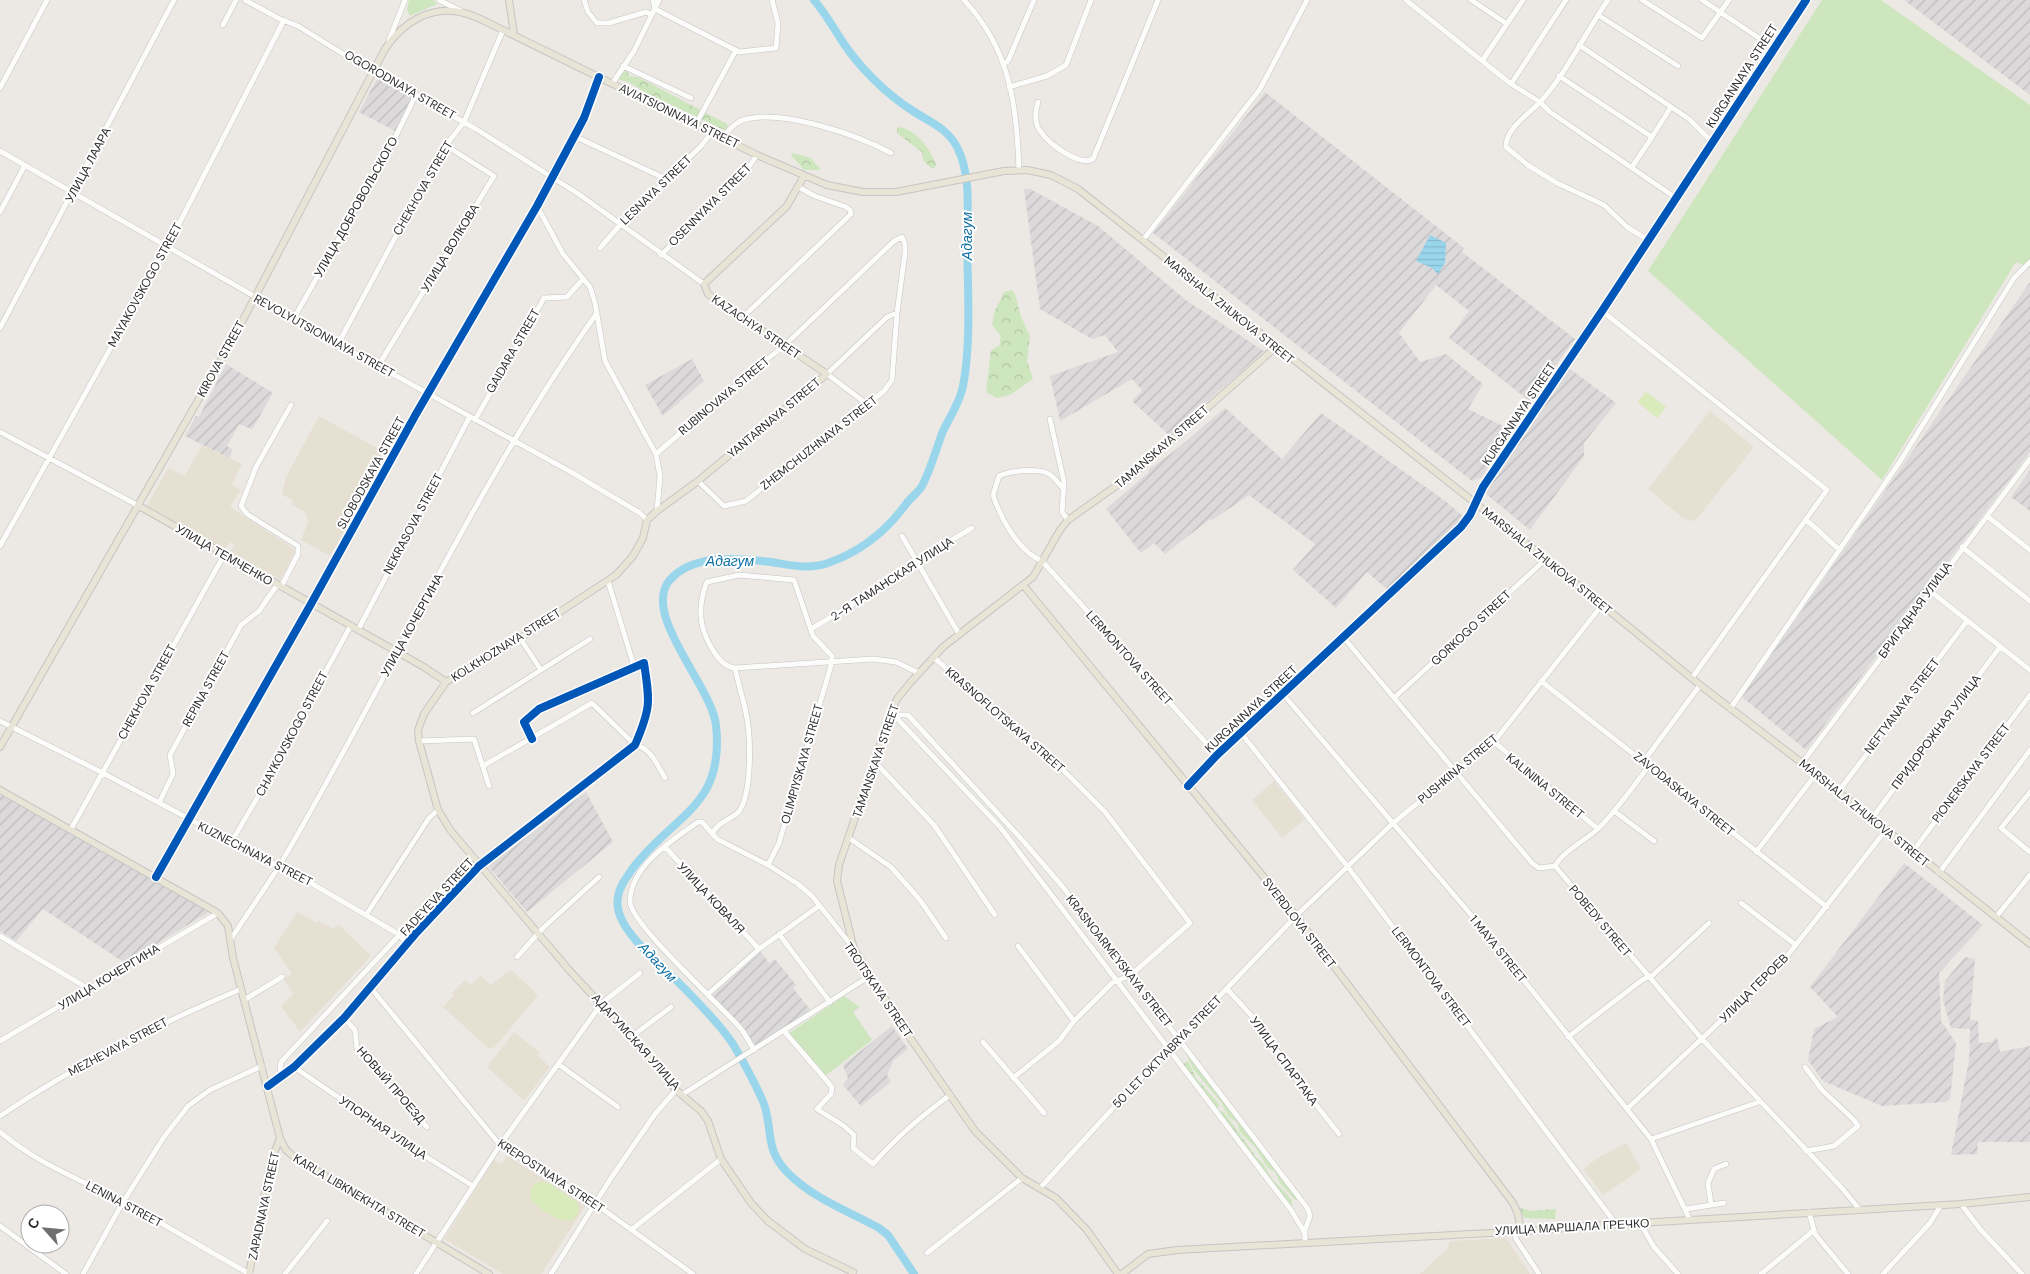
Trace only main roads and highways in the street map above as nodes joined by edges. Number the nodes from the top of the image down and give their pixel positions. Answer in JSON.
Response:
{"nodes":[{"id":1,"x":509,"y":0,"type":"edge"},
{"id":2,"x":466,"y":13,"type":"joint"},
{"id":3,"x":514,"y":35,"type":"junction"},
{"id":4,"x":1004,"y":171,"type":"joint"},
{"id":5,"x":804,"y":176,"type":"junction"},
{"id":6,"x":1277,"y":346,"type":"junction"},
{"id":7,"x":827,"y":374,"type":"joint"},
{"id":8,"x":138,"y":506,"type":"junction"},
{"id":9,"x":648,"y":520,"type":"joint"},
{"id":10,"x":1024,"y":586,"type":"junction"},
{"id":11,"x":446,"y":682,"type":"junction"},
{"id":12,"x":0,"y":747,"type":"edge"},
{"id":13,"x":0,"y":790,"type":"edge"},
{"id":14,"x":479,"y":866,"type":"joint"},
{"id":15,"x":2030,"y":944,"type":"edge"},
{"id":16,"x":854,"y":949,"type":"joint"},
{"id":17,"x":280,"y":1138,"type":"junction"},
{"id":18,"x":2030,"y":1197,"type":"edge"},
{"id":19,"x":1521,"y":1231,"type":"junction"},
{"id":20,"x":852,"y":1273,"type":"edge"},
{"id":21,"x":250,"y":1274,"type":"edge"},
{"id":22,"x":489,"y":1274,"type":"edge"},
{"id":23,"x":1120,"y":1274,"type":"edge"}],
"edges":[{"from":1,"to":3,"type":"main road"},
{"from":2,"to":3,"type":"main road","name":"AVIATSIONNAYA STREET"},
{"from":2,"to":8,"type":"main road","name":"KIROVA STREET"},
{"from":3,"to":5,"type":"main road","name":"AVIATSIONNAYA STREET"},
{"from":4,"to":5,"type":"main road","name":"AVIATSIONNAYA STREET"},
{"from":4,"to":6,"type":"main road","name":"MARSHALA ZHUKOVA STREET"},
{"from":5,"to":7,"type":"main road","name":"KAZACHYA STREET"},
{"from":6,"to":10,"type":"main road","name":"TAMANSKAYA STREET"},
{"from":6,"to":15,"type":"main road","name":"MARSHALA ZHUKOVA STREET"},
{"from":7,"to":9,"type":"main road","name":"YANTARNAYA STREET"},
{"from":8,"to":11,"type":"main road","name":"УЛИЦА ТЕМЧЕНКО"},
{"from":8,"to":12,"type":"main road","name":"KIROVA STREET"},
{"from":9,"to":11,"type":"main road","name":"KOLKHOZNAYA STREET"},
{"from":10,"to":16,"type":"main road","name":"TAMANSKAYA STREET"},
{"from":10,"to":19,"type":"main road","name":"SVERDLOVA STREET"},
{"from":11,"to":14,"type":"main road","name":"KOLKHOZNAYA STREET"},
{"from":13,"to":17,"type":"main road","name":"KARLA LIBKNEKHTA STREET"},
{"from":14,"to":20,"type":"main road","name":"АДАГУМСКАЯ УЛИЦА"},
{"from":16,"to":23,"type":"main road","name":"TROITSKAYA STREET"},
{"from":17,"to":21,"type":"main road","name":"ZAPADNAYA STREET"},
{"from":17,"to":22,"type":"main road","name":"KARLA LIBKNEKHTA STREET"},
{"from":18,"to":19,"type":"main road","name":"УЛИЦА МАРШАЛА ГРЕЧКО"},
{"from":19,"to":23,"type":"main road","name":"УЛИЦА МАРШАЛА ГРЕЧКО"}]}
